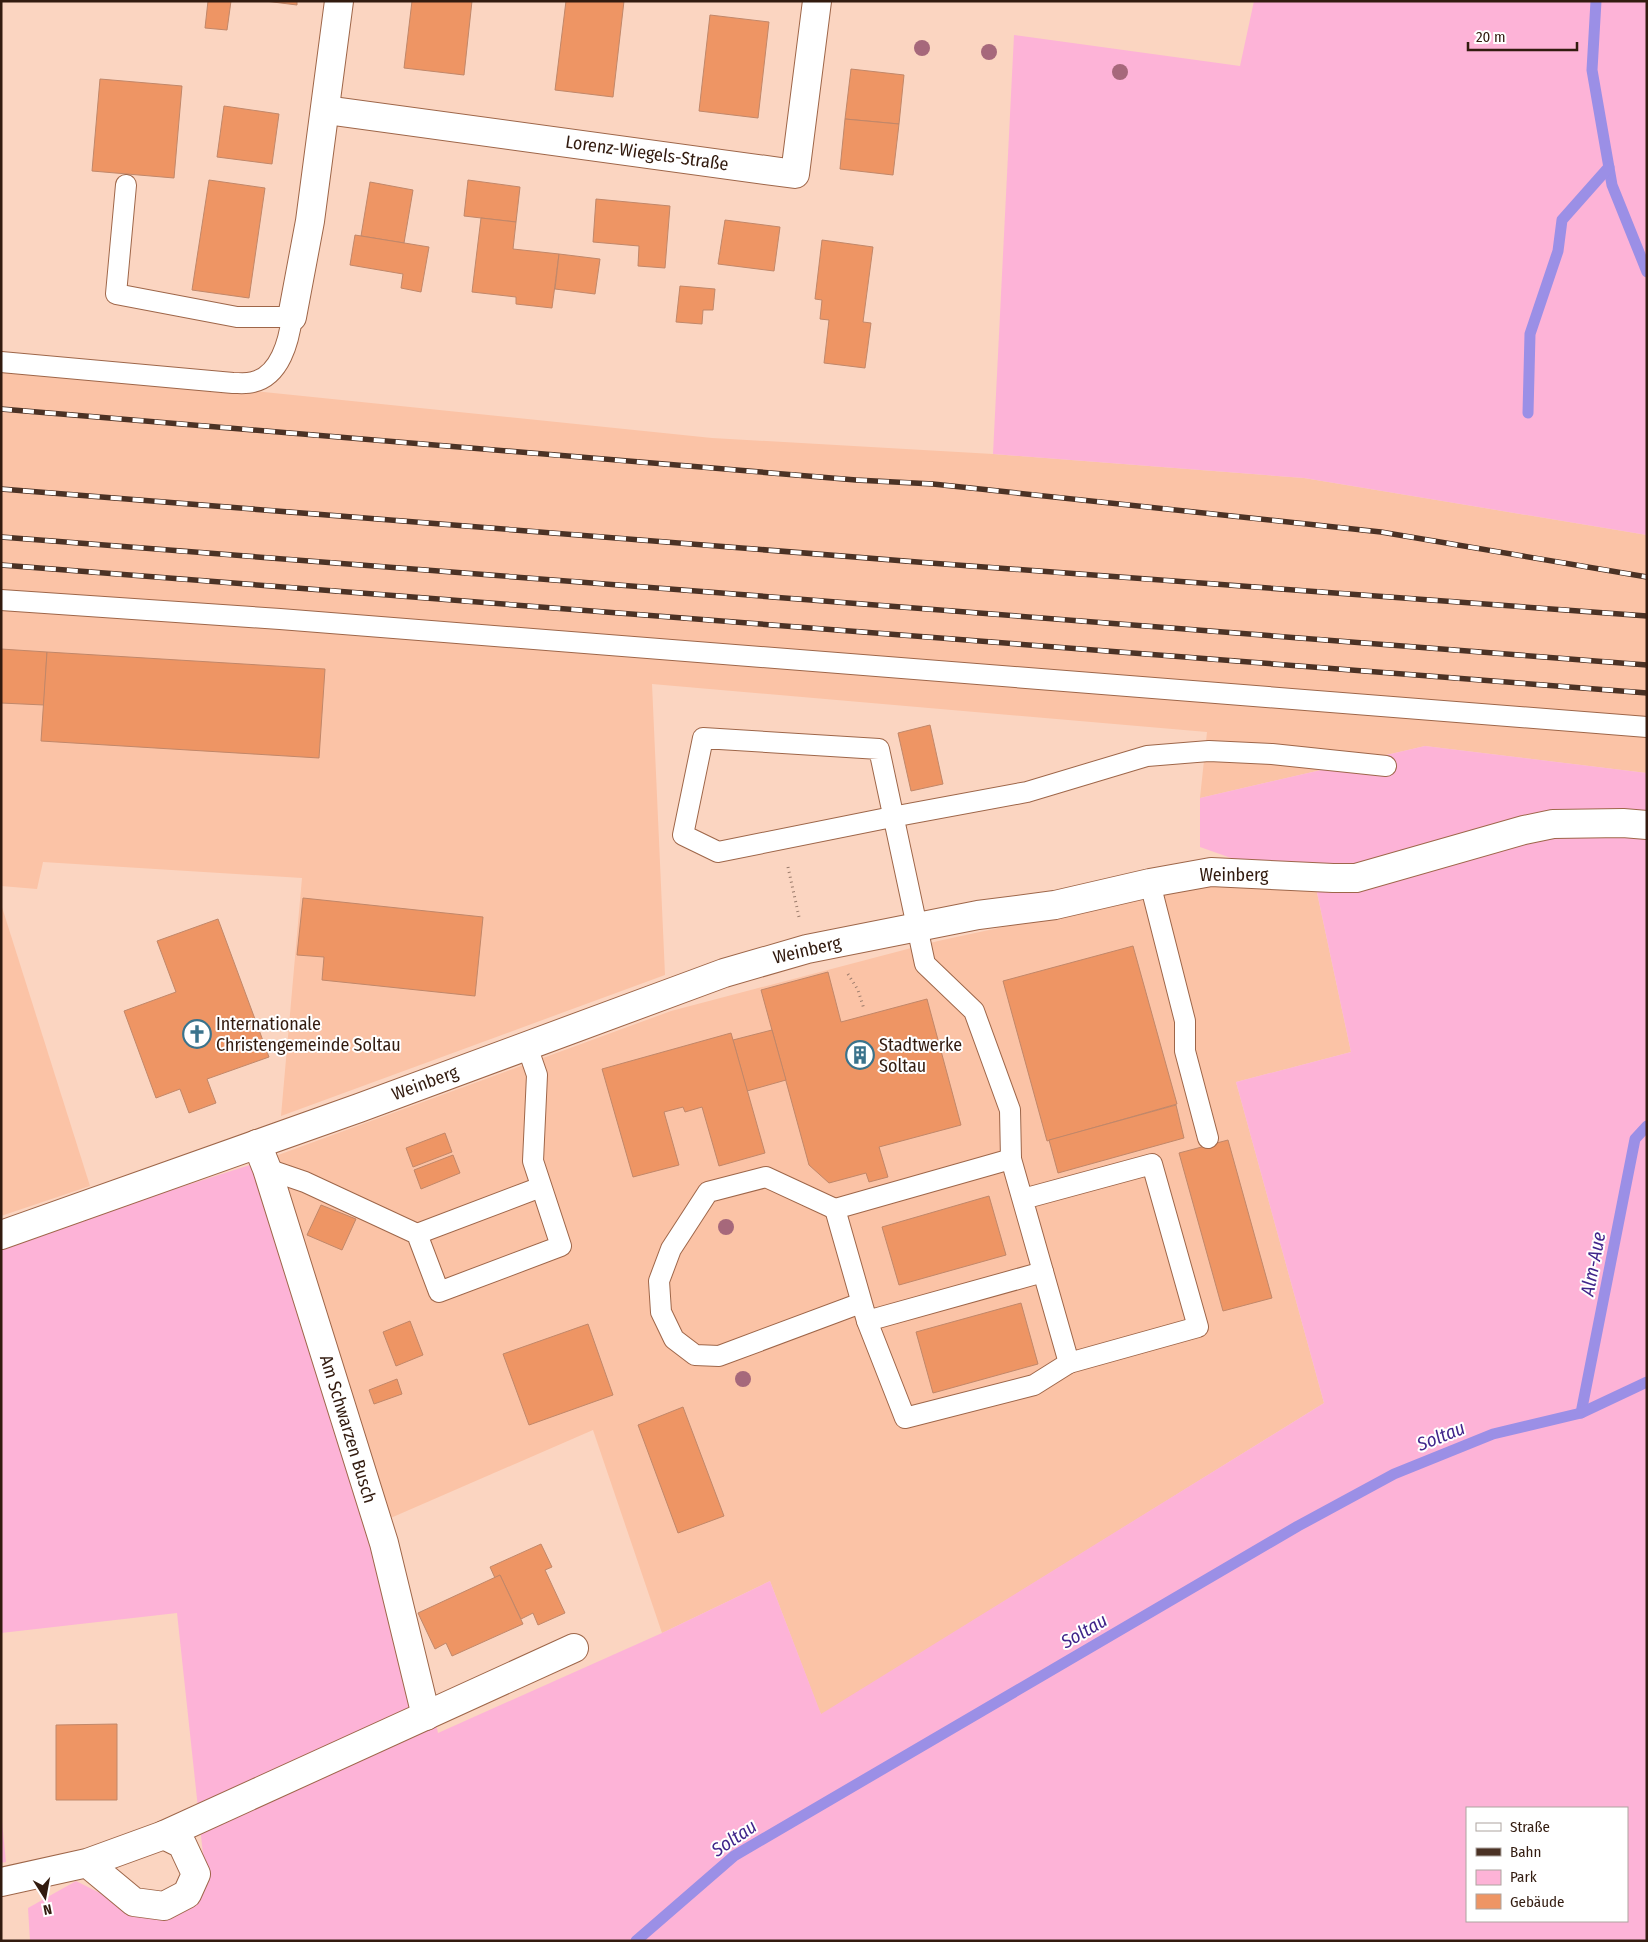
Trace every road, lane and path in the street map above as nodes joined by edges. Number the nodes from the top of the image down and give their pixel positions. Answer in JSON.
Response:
{"nodes":[{"id":1,"x":339,"y":1,"type":"edge"},
{"id":2,"x":817,"y":1,"type":"edge"},
{"id":3,"x":326,"y":110,"type":"junction"},
{"id":4,"x":126,"y":186,"type":"dead end"},
{"id":5,"x":292,"y":317,"type":"junction"},
{"id":6,"x":1,"y":362,"type":"edge"},
{"id":7,"x":1,"y":600,"type":"edge"},
{"id":8,"x":1647,"y":727,"type":"edge"},
{"id":9,"x":1386,"y":766,"type":"dead end"},
{"id":10,"x":892,"y":817,"type":"junction"},
{"id":11,"x":1647,"y":825,"type":"edge"},
{"id":12,"x":1150,"y":883,"type":"junction"},
{"id":13,"x":794,"y":891,"type":"dead end"},
{"id":14,"x":800,"y":922,"type":"dead end"},
{"id":15,"x":916,"y":928,"type":"junction"},
{"id":16,"x":527,"y":1046,"type":"junction"},
{"id":17,"x":1208,"y":1138,"type":"dead end"},
{"id":18,"x":262,"y":1157,"type":"junction"},
{"id":19,"x":1011,"y":1159,"type":"junction"},
{"id":20,"x":541,"y":1186,"type":"junction"},
{"id":21,"x":1023,"y":1199,"type":"junction"},
{"id":22,"x":835,"y":1209,"type":"junction"},
{"id":23,"x":417,"y":1234,"type":"junction"},
{"id":24,"x":1,"y":1235,"type":"edge"},
{"id":25,"x":1043,"y":1272,"type":"junction"},
{"id":26,"x":864,"y":1312,"type":"junction"},
{"id":27,"x":1069,"y":1362,"type":"junction"},
{"id":28,"x":574,"y":1648,"type":"dead end"},
{"id":29,"x":426,"y":1716,"type":"junction"},
{"id":30,"x":164,"y":1836,"type":"junction"},
{"id":31,"x":87,"y":1863,"type":"junction"},
{"id":32,"x":1,"y":1882,"type":"edge"}],
"edges":[{"from":1,"to":3,"type":"street"},
{"from":2,"to":3,"type":"street","name":"Lorenz-Wiegels-Straße"},
{"from":3,"to":5,"type":"street"},
{"from":4,"to":5,"type":"lane"},
{"from":5,"to":6,"type":"lane"},
{"from":7,"to":8,"type":"lane"},
{"from":9,"to":10,"type":"lane"},
{"from":10,"to":10,"type":"lane"},
{"from":10,"to":15,"type":"lane"},
{"from":11,"to":12,"type":"street","name":"Weinberg"},
{"from":12,"to":15,"type":"street","name":"Weinberg"},
{"from":12,"to":17,"type":"lane"},
{"from":13,"to":14,"type":"path"},
{"from":15,"to":16,"type":"street","name":"Weinberg"},
{"from":15,"to":19,"type":"lane"},
{"from":16,"to":18,"type":"street","name":"Weinberg"},
{"from":16,"to":20,"type":"lane"},
{"from":18,"to":23,"type":"lane"},
{"from":18,"to":24,"type":"street","name":"Weinberg"},
{"from":18,"to":29,"type":"street","name":"Am Schwarzen Busch"},
{"from":19,"to":21,"type":"lane"},
{"from":19,"to":22,"type":"lane"},
{"from":20,"to":23,"type":"lane"},
{"from":20,"to":23,"type":"lane"},
{"from":21,"to":25,"type":"lane"},
{"from":21,"to":27,"type":"lane"},
{"from":22,"to":26,"type":"lane"},
{"from":22,"to":26,"type":"lane"},
{"from":25,"to":26,"type":"lane"},
{"from":25,"to":27,"type":"lane"},
{"from":26,"to":27,"type":"lane"},
{"from":28,"to":29,"type":"street"},
{"from":29,"to":30,"type":"street"},
{"from":30,"to":31,"type":"street"},
{"from":30,"to":31,"type":"street"},
{"from":31,"to":32,"type":"street"}]}
